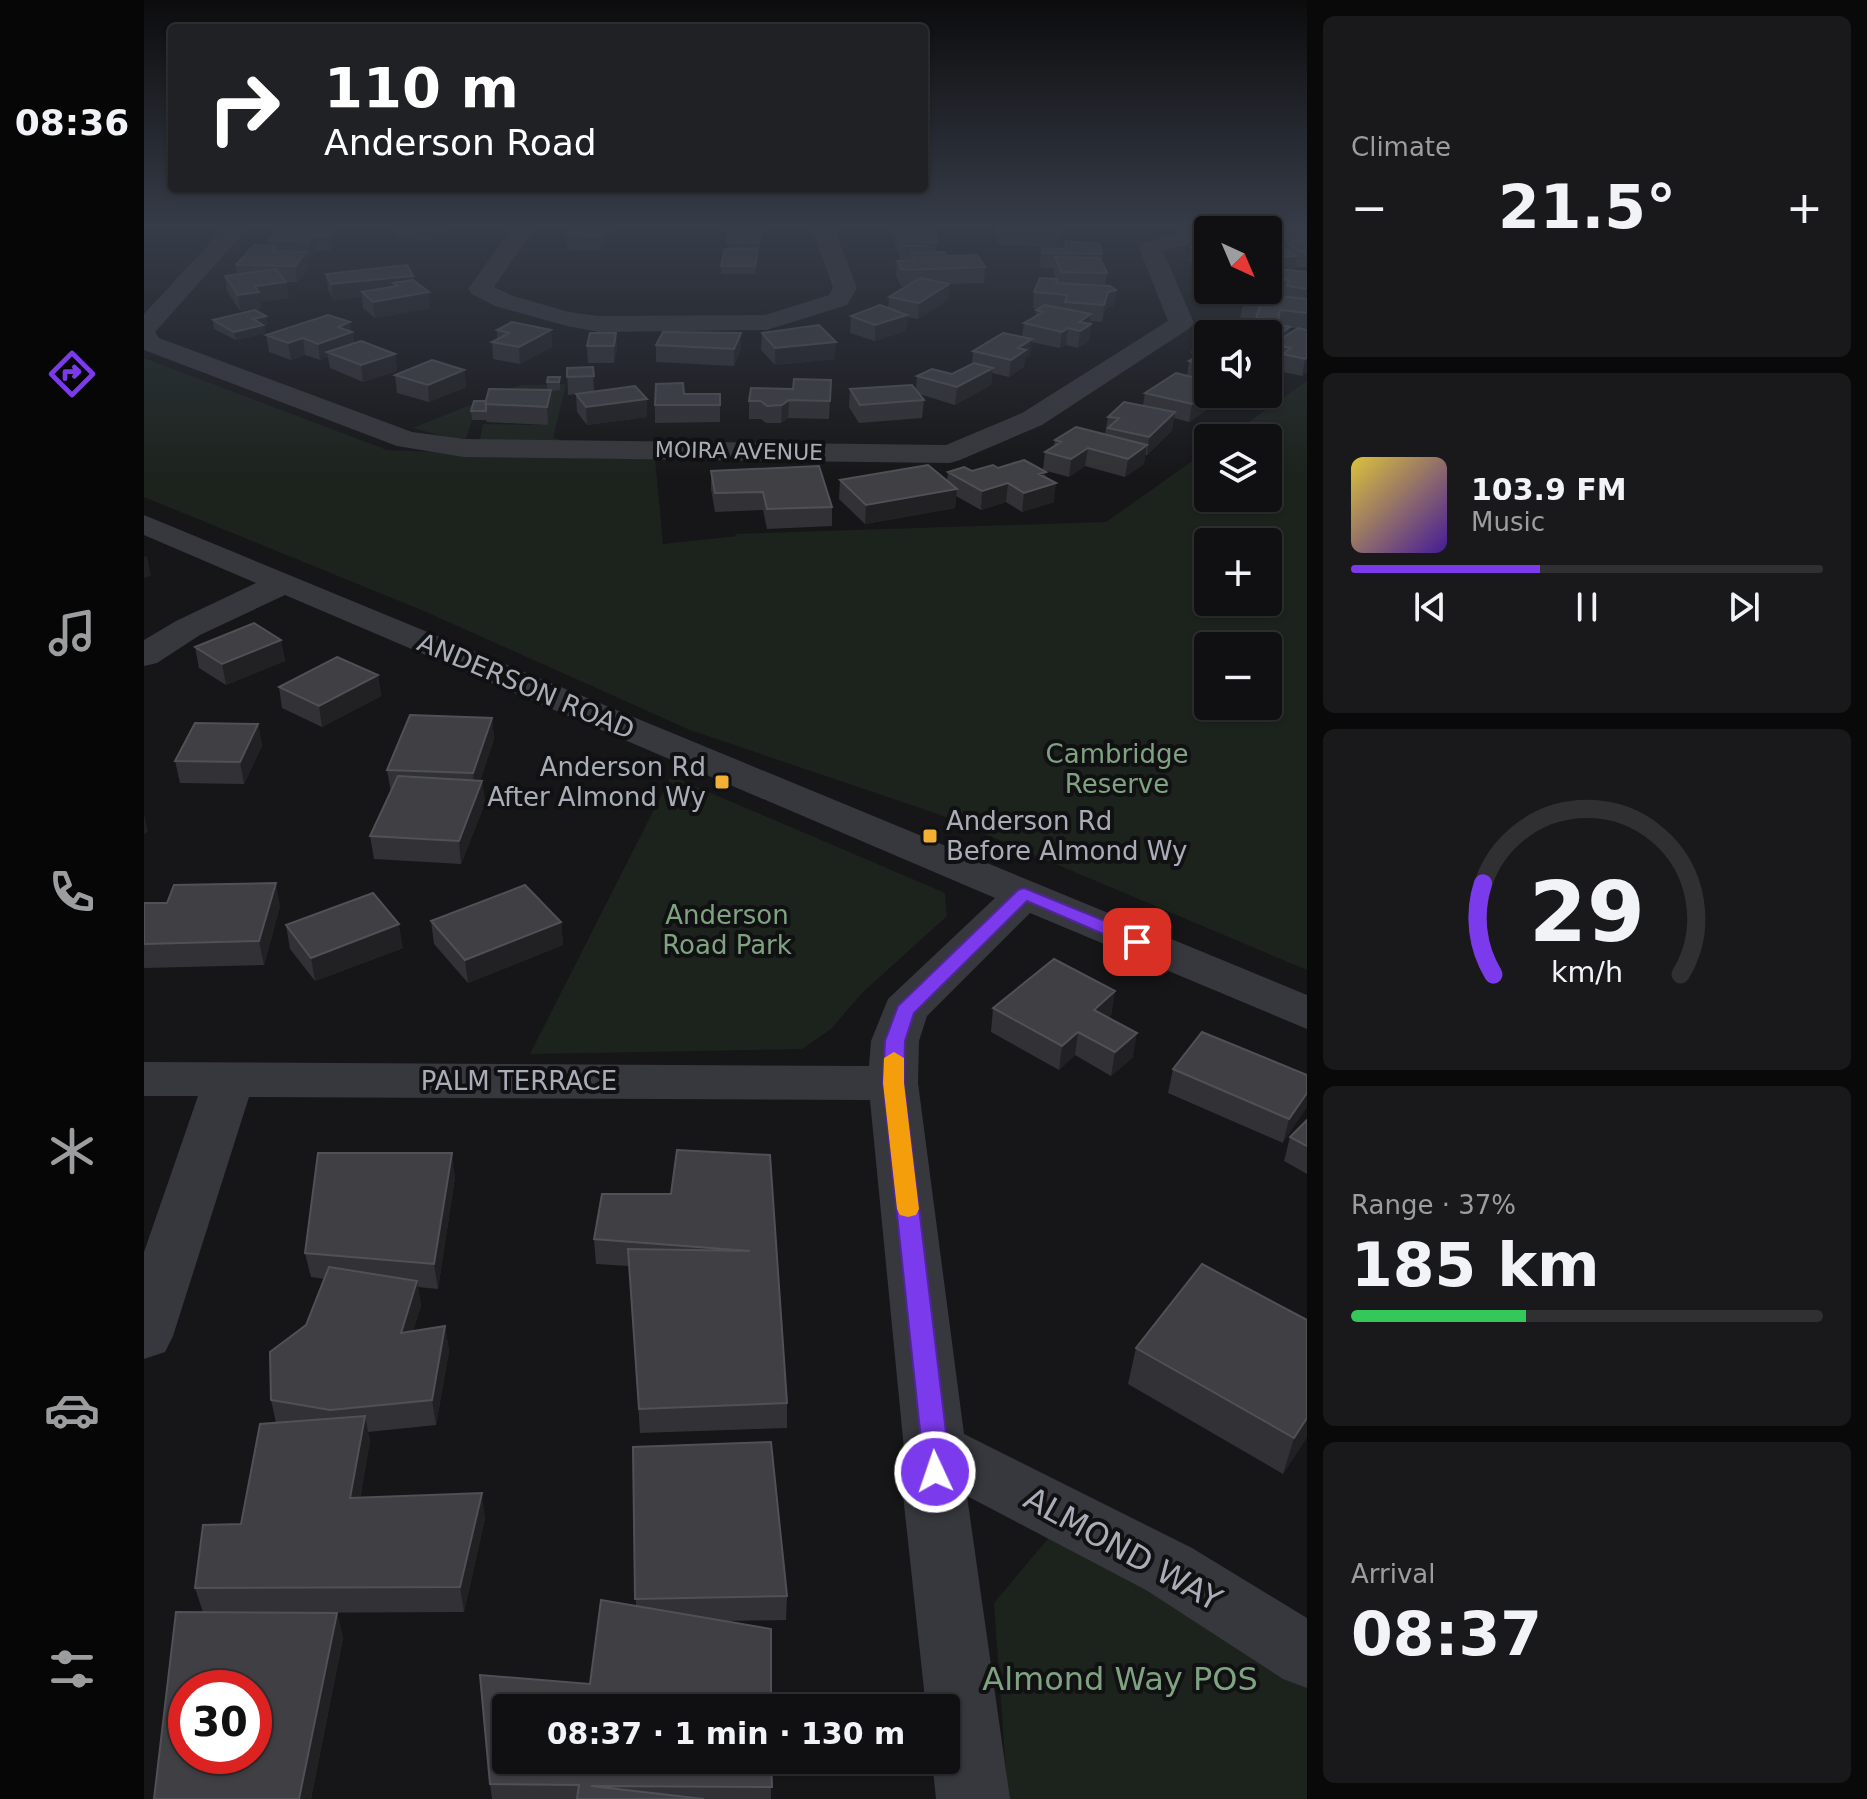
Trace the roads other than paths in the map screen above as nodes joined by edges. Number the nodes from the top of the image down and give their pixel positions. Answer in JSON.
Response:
{"nodes":[{"id":1,"x":162,"y":312,"type":"edge"},
{"id":2,"x":542,"y":312,"type":"edge"},
{"id":3,"x":799,"y":312,"type":"edge"},
{"id":4,"x":1176,"y":312,"type":"edge"},
{"id":5,"x":144,"y":332,"type":"edge"},
{"id":6,"x":144,"y":524,"type":"edge"},
{"id":7,"x":282,"y":584,"type":"junction"},
{"id":8,"x":144,"y":655,"type":"edge"},
{"id":9,"x":1024,"y":894,"type":"junction"},
{"id":10,"x":1307,"y":1013,"type":"edge"},
{"id":11,"x":144,"y":1079,"type":"edge"},
{"id":12,"x":229,"y":1080,"type":"junction"},
{"id":13,"x":893,"y":1083,"type":"junction"},
{"id":14,"x":144,"y":1336,"type":"edge"},
{"id":15,"x":935,"y":1449,"type":"junction"},
{"id":16,"x":1307,"y":1656,"type":"edge"},
{"id":17,"x":973,"y":1799,"type":"edge"}],
"edges":[{"from":1,"to":5,"type":"street","name":"MOIRA AVENUE"},
{"from":2,"to":3,"type":"street"},
{"from":4,"to":5,"type":"street","name":"MOIRA AVENUE"},
{"from":6,"to":7,"type":"street","name":"ANDERSON ROAD"},
{"from":7,"to":8,"type":"street"},
{"from":7,"to":9,"type":"street","name":"ANDERSON ROAD"},
{"from":9,"to":10,"type":"street","name":"ANDERSON ROAD"},
{"from":9,"to":13,"type":"street"},
{"from":11,"to":12,"type":"street","name":"PALM TERRACE"},
{"from":12,"to":13,"type":"street","name":"PALM TERRACE"},
{"from":12,"to":14,"type":"street"},
{"from":13,"to":15,"type":"street"},
{"from":15,"to":16,"type":"street","name":"ALMOND WAY"},
{"from":15,"to":17,"type":"street"}]}
